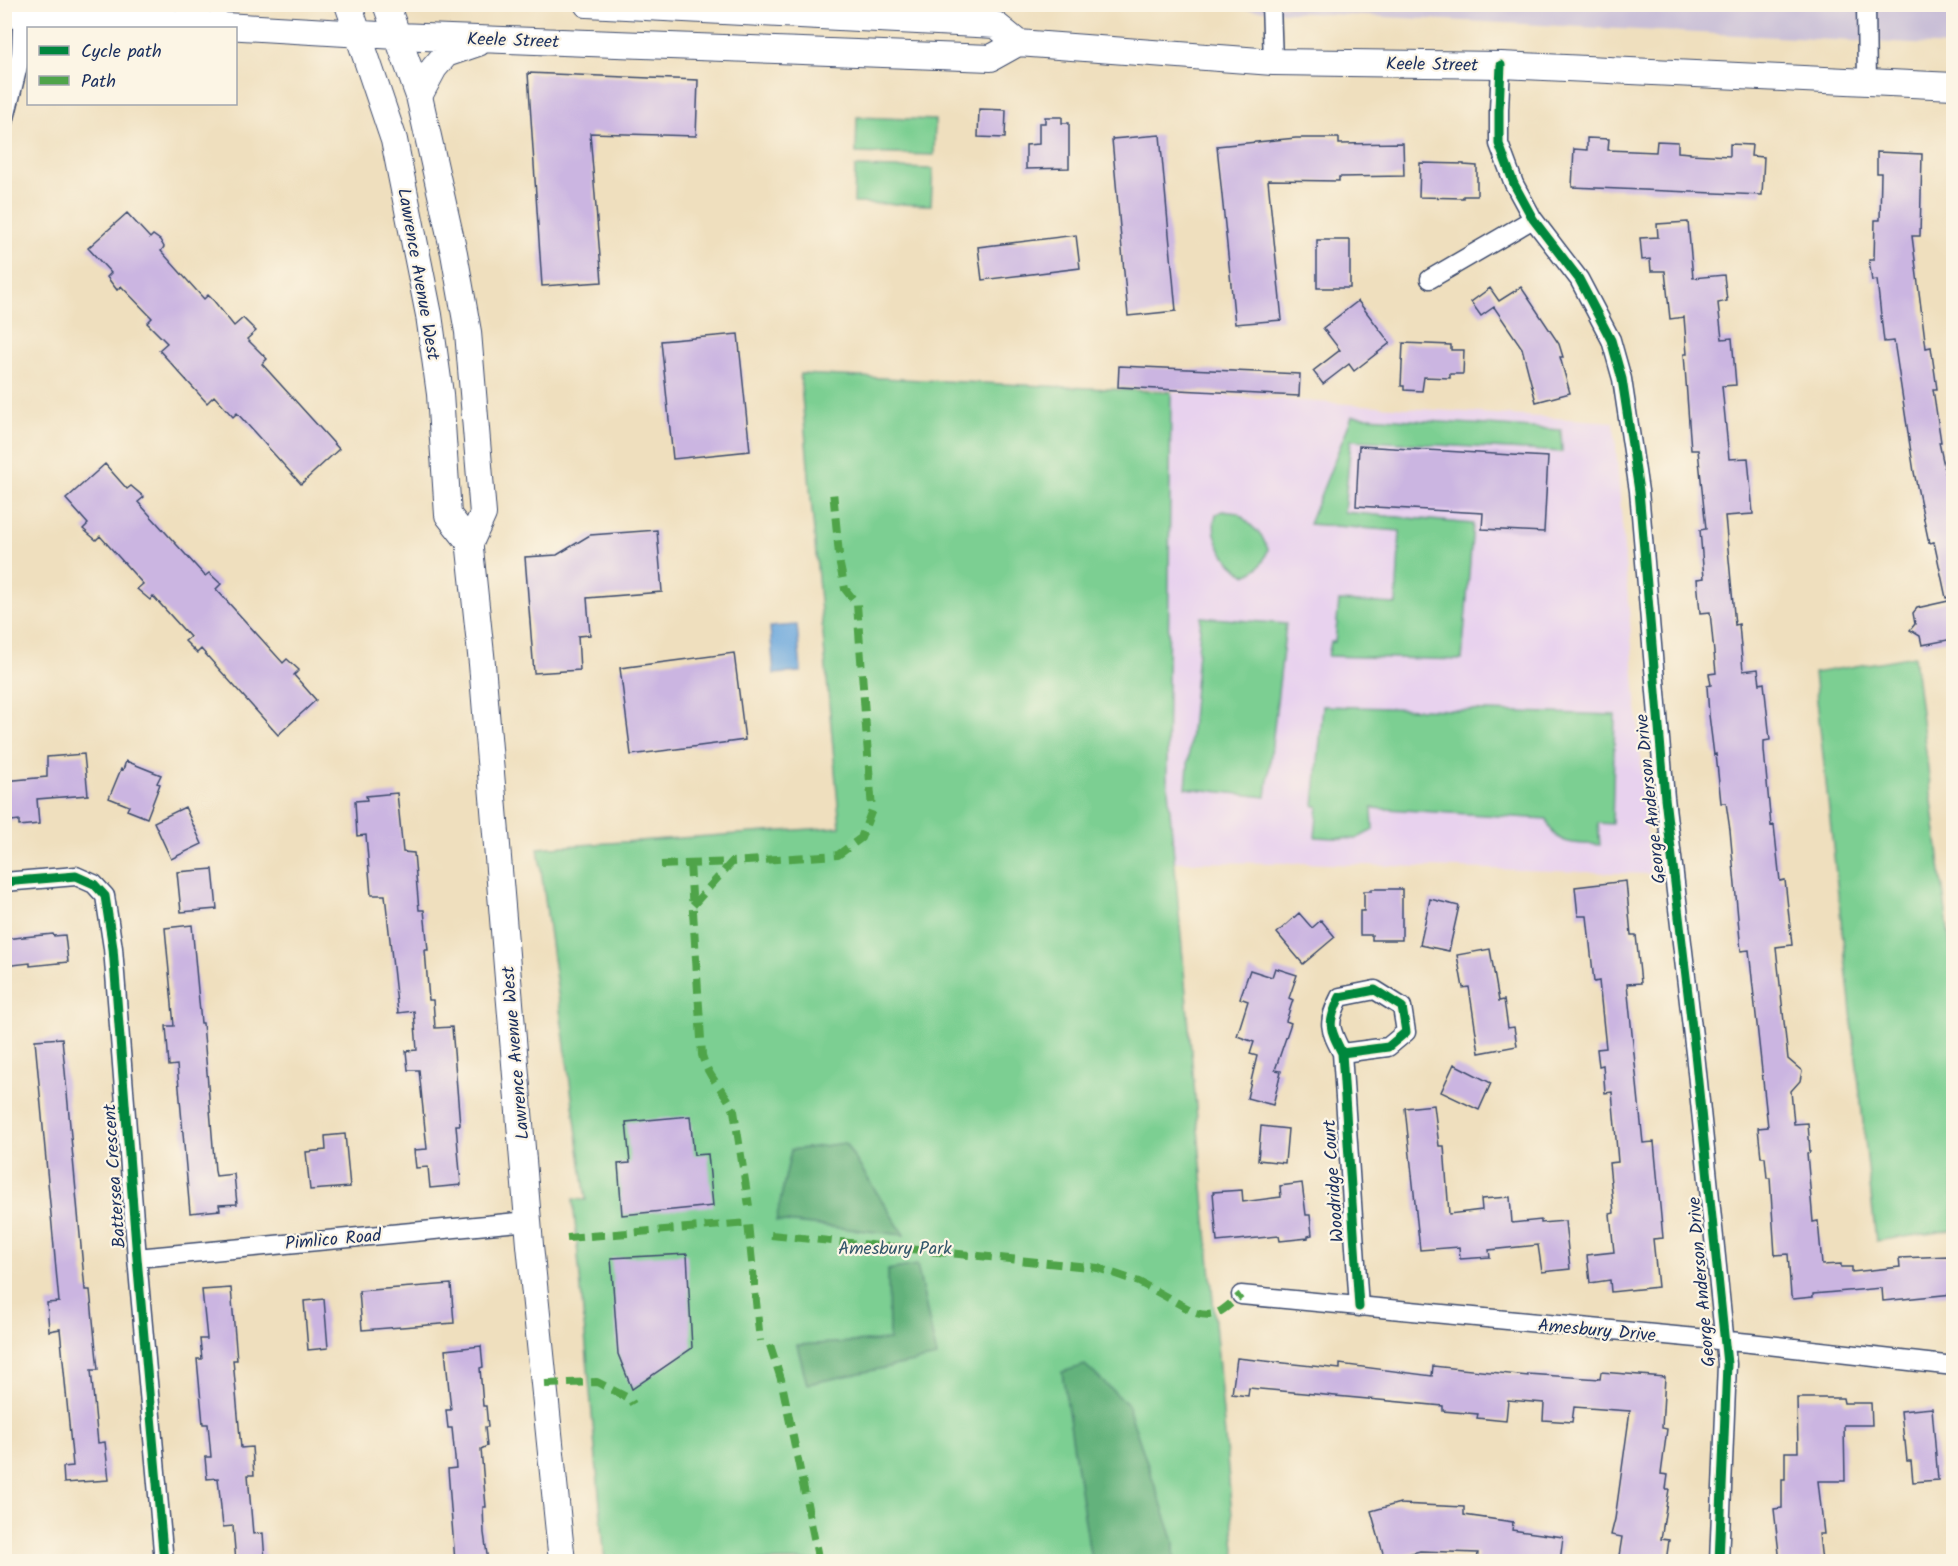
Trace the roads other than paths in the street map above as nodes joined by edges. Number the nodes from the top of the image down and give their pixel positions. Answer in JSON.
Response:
{"nodes":[{"id":1,"x":348,"y":4,"type":"edge"},
{"id":2,"x":386,"y":4,"type":"edge"},
{"id":3,"x":587,"y":4,"type":"edge"},
{"id":4,"x":1271,"y":4,"type":"edge"},
{"id":5,"x":1866,"y":4,"type":"edge"},
{"id":6,"x":17,"y":10,"type":"edge"},
{"id":7,"x":724,"y":10,"type":"junction"},
{"id":8,"x":356,"y":34,"type":"junction"},
{"id":9,"x":398,"y":36,"type":"junction"},
{"id":10,"x":490,"y":39,"type":"junction"},
{"id":11,"x":1018,"y":43,"type":"junction"},
{"id":12,"x":725,"y":49,"type":"junction"},
{"id":13,"x":1273,"y":62,"type":"junction"},
{"id":14,"x":1502,"y":65,"type":"junction"},
{"id":15,"x":1867,"y":83,"type":"junction"},
{"id":16,"x":1953,"y":86,"type":"edge"},
{"id":17,"x":419,"y":96,"type":"junction"},
{"id":18,"x":4,"y":122,"type":"edge"},
{"id":19,"x":1533,"y":219,"type":"junction"},
{"id":20,"x":1430,"y":279,"type":"dead end"},
{"id":21,"x":470,"y":543,"type":"junction"},
{"id":22,"x":4,"y":882,"type":"edge"},
{"id":23,"x":1342,"y":1053,"type":"dead end"},
{"id":24,"x":529,"y":1221,"type":"junction"},
{"id":25,"x":137,"y":1258,"type":"junction"},
{"id":26,"x":1241,"y":1295,"type":"dead end"},
{"id":27,"x":1359,"y":1307,"type":"junction"},
{"id":28,"x":1723,"y":1341,"type":"junction"},
{"id":29,"x":1953,"y":1366,"type":"edge"},
{"id":30,"x":164,"y":1562,"type":"edge"},
{"id":31,"x":562,"y":1562,"type":"edge"},
{"id":32,"x":1719,"y":1562,"type":"edge"}],
"edges":[{"from":1,"to":8,"type":"main road","name":"Lawrence Avenue West"},
{"from":2,"to":9,"type":"main road","name":"Lawrence Avenue West"},
{"from":3,"to":7,"type":"main road"},
{"from":4,"to":13,"type":"street"},
{"from":5,"to":15,"type":"street"},
{"from":6,"to":8,"type":"main road","name":"Keele Street"},
{"from":6,"to":18,"type":"street"},
{"from":7,"to":11,"type":"main road"},
{"from":7,"to":12,"type":"main road"},
{"from":8,"to":9,"type":"main road","name":"Keele Street"},
{"from":8,"to":21,"type":"main road","name":"Lawrence Avenue West"},
{"from":9,"to":10,"type":"main road","name":"Keele Street"},
{"from":9,"to":17,"type":"main road","name":"Lawrence Avenue West"},
{"from":10,"to":12,"type":"main road","name":"Keele Street"},
{"from":10,"to":17,"type":"main road"},
{"from":11,"to":12,"type":"main road","name":"Keele Street"},
{"from":11,"to":13,"type":"main road","name":"Keele Street"},
{"from":13,"to":14,"type":"main road","name":"Keele Street"},
{"from":14,"to":15,"type":"main road","name":"Keele Street"},
{"from":14,"to":19,"type":"street","name":"George Anderson Drive"},
{"from":15,"to":16,"type":"main road","name":"Keele Street"},
{"from":17,"to":21,"type":"main road","name":"Lawrence Avenue West"},
{"from":19,"to":20,"type":"street"},
{"from":19,"to":28,"type":"street","name":"George Anderson Drive"},
{"from":21,"to":24,"type":"main road","name":"Lawrence Avenue West"},
{"from":22,"to":25,"type":"street","name":"Battersea Crescent"},
{"from":23,"to":27,"type":"street","name":"Woodridge Court"},
{"from":24,"to":25,"type":"street","name":"Pimlico Road"},
{"from":24,"to":31,"type":"main road","name":"Lawrence Avenue West"},
{"from":25,"to":30,"type":"street","name":"Battersea Crescent"},
{"from":26,"to":27,"type":"street","name":"Amesbury Drive"},
{"from":27,"to":28,"type":"street","name":"Amesbury Drive"},
{"from":28,"to":29,"type":"street","name":"Amesbury Drive"},
{"from":28,"to":32,"type":"street","name":"George Anderson Drive"}]}
